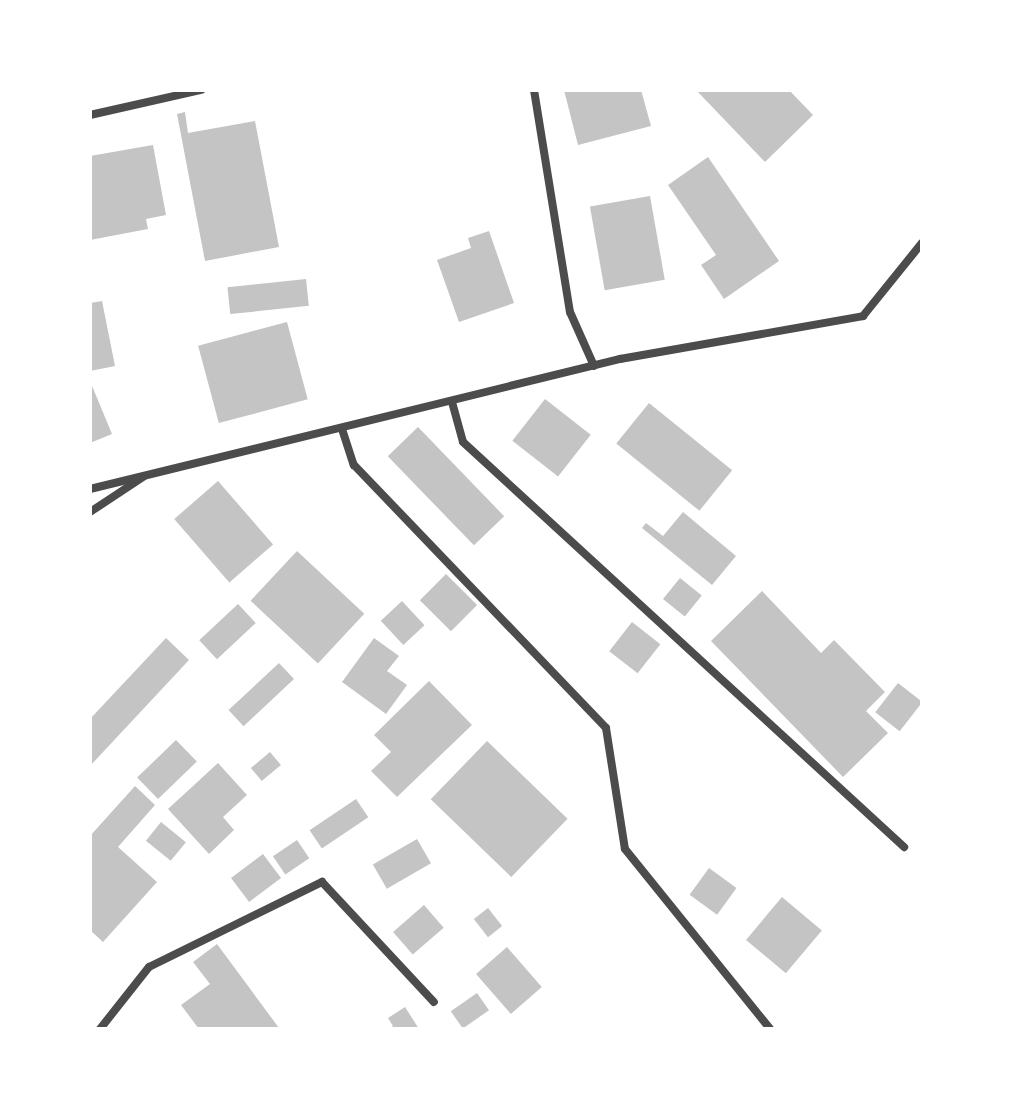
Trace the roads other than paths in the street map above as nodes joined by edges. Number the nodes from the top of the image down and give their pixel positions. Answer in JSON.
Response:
{"nodes":[{"id":1,"x":201,"y":90,"type":"edge"},
{"id":2,"x":534,"y":90,"type":"edge"},
{"id":3,"x":90,"y":115,"type":"edge"},
{"id":4,"x":922,"y":243,"type":"edge"},
{"id":5,"x":594,"y":366,"type":"junction"},
{"id":6,"x":452,"y":402,"type":"junction"},
{"id":7,"x":342,"y":429,"type":"junction"},
{"id":8,"x":151,"y":471,"type":"junction"},
{"id":9,"x":90,"y":489,"type":"edge"},
{"id":10,"x":90,"y":512,"type":"edge"},
{"id":11,"x":904,"y":847,"type":"dead end"},
{"id":12,"x":434,"y":1002,"type":"dead end"},
{"id":13,"x":90,"y":1025,"type":"edge"},
{"id":14,"x":99,"y":1029,"type":"edge"},
{"id":15,"x":770,"y":1029,"type":"edge"}],
"edges":[{"from":1,"to":3,"type":"street"},
{"from":2,"to":5,"type":"street"},
{"from":4,"to":5,"type":"street"},
{"from":5,"to":6,"type":"street"},
{"from":6,"to":7,"type":"street"},
{"from":6,"to":11,"type":"street"},
{"from":7,"to":8,"type":"street"},
{"from":7,"to":15,"type":"street"},
{"from":8,"to":9,"type":"street"},
{"from":8,"to":10,"type":"street"},
{"from":12,"to":14,"type":"street"},
{"from":13,"to":14,"type":"street"}]}
